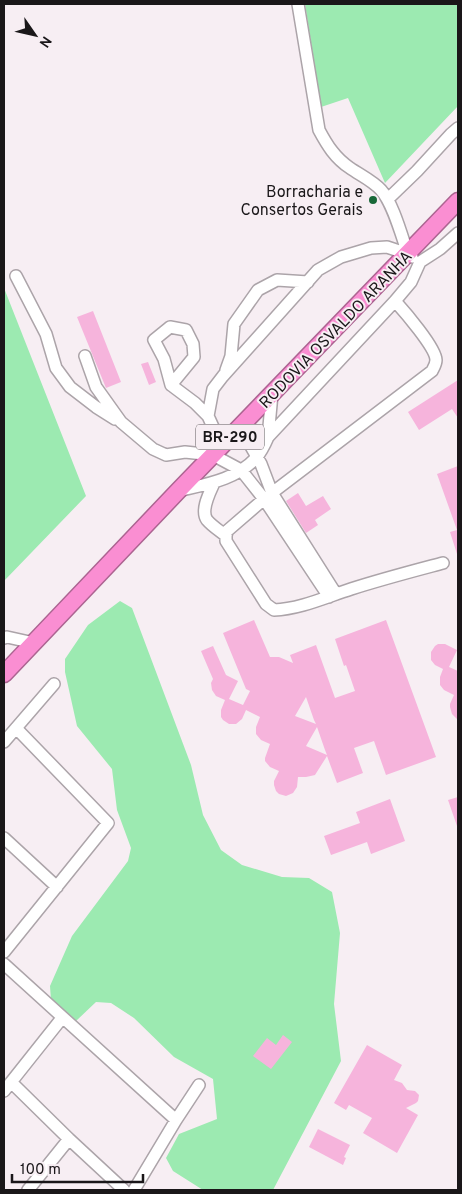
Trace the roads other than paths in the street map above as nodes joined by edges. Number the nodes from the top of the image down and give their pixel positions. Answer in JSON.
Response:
{"nodes":[{"id":1,"x":298,"y":4,"type":"edge"},
{"id":2,"x":458,"y":128,"type":"edge"},
{"id":3,"x":388,"y":199,"type":"junction"},
{"id":4,"x":458,"y":201,"type":"edge"},
{"id":5,"x":458,"y":233,"type":"edge"},
{"id":6,"x":414,"y":258,"type":"junction"},
{"id":7,"x":16,"y":276,"type":"dead end"},
{"id":8,"x":308,"y":282,"type":"junction"},
{"id":9,"x":395,"y":301,"type":"junction"},
{"id":10,"x":85,"y":356,"type":"dead end"},
{"id":11,"x":223,"y":376,"type":"junction"},
{"id":12,"x":172,"y":385,"type":"junction"},
{"id":13,"x":272,"y":394,"type":"junction"},
{"id":14,"x":208,"y":416,"type":"junction"},
{"id":15,"x":121,"y":422,"type":"junction"},
{"id":16,"x":240,"y":427,"type":"junction"},
{"id":17,"x":268,"y":437,"type":"junction"},
{"id":18,"x":224,"y":443,"type":"junction"},
{"id":19,"x":213,"y":455,"type":"junction"},
{"id":20,"x":257,"y":457,"type":"junction"},
{"id":21,"x":241,"y":470,"type":"junction"},
{"id":22,"x":214,"y":482,"type":"junction"},
{"id":23,"x":178,"y":491,"type":"junction"},
{"id":24,"x":268,"y":496,"type":"junction"},
{"id":25,"x":226,"y":536,"type":"junction"},
{"id":26,"x":443,"y":562,"type":"dead end"},
{"id":27,"x":332,"y":595,"type":"junction"},
{"id":28,"x":4,"y":638,"type":"edge"},
{"id":29,"x":34,"y":643,"type":"junction"},
{"id":30,"x":4,"y":674,"type":"edge"},
{"id":31,"x":54,"y":684,"type":"dead end"},
{"id":32,"x":16,"y":728,"type":"junction"},
{"id":33,"x":4,"y":742,"type":"edge"},
{"id":34,"x":4,"y":838,"type":"edge"},
{"id":35,"x":57,"y":887,"type":"junction"},
{"id":36,"x":4,"y":952,"type":"edge"},
{"id":37,"x":4,"y":964,"type":"edge"},
{"id":38,"x":62,"y":1018,"type":"junction"},
{"id":39,"x":199,"y":1085,"type":"dead end"},
{"id":40,"x":7,"y":1086,"type":"edge"},
{"id":41,"x":176,"y":1120,"type":"junction"},
{"id":42,"x":69,"y":1140,"type":"junction"},
{"id":43,"x":28,"y":1190,"type":"edge"},
{"id":44,"x":124,"y":1190,"type":"edge"},
{"id":45,"x":134,"y":1190,"type":"edge"}],
"edges":[{"from":1,"to":3,"type":"street"},
{"from":2,"to":3,"type":"street"},
{"from":3,"to":6,"type":"street"},
{"from":4,"to":6,"type":"highway","name":"RODOVIA OSVALDO ARANHA","number":"BR-290"},
{"from":5,"to":6,"type":"street"},
{"from":6,"to":8,"type":"street"},
{"from":6,"to":9,"type":"street"},
{"from":6,"to":13,"type":"highway","name":"RODOVIA OSVALDO ARANHA","number":"BR-290"},
{"from":7,"to":15,"type":"street"},
{"from":8,"to":11,"type":"street"},
{"from":8,"to":11,"type":"street"},
{"from":9,"to":17,"type":"street"},
{"from":9,"to":24,"type":"street"},
{"from":10,"to":15,"type":"street"},
{"from":11,"to":14,"type":"street"},
{"from":12,"to":12,"type":"street"},
{"from":12,"to":14,"type":"street"},
{"from":13,"to":16,"type":"highway","name":"RODOVIA OSVALDO ARANHA","number":"BR-290"},
{"from":13,"to":17,"type":"street"},
{"from":14,"to":18,"type":"street"},
{"from":15,"to":19,"type":"street"},
{"from":16,"to":18,"type":"highway","name":"RODOVIA OSVALDO ARANHA","number":"BR-290"},
{"from":16,"to":20,"type":"street"},
{"from":17,"to":20,"type":"street"},
{"from":18,"to":19,"type":"highway","name":"RODOVIA OSVALDO ARANHA","number":"BR-290"},
{"from":19,"to":21,"type":"street"},
{"from":19,"to":23,"type":"highway","name":"RODOVIA OSVALDO ARANHA","number":"BR-290"},
{"from":20,"to":21,"type":"street"},
{"from":20,"to":24,"type":"street"},
{"from":21,"to":22,"type":"street"},
{"from":21,"to":24,"type":"street"},
{"from":22,"to":23,"type":"street"},
{"from":22,"to":25,"type":"street"},
{"from":23,"to":29,"type":"highway","name":"RODOVIA OSVALDO ARANHA","number":"BR-290"},
{"from":24,"to":25,"type":"street"},
{"from":24,"to":27,"type":"street"},
{"from":25,"to":27,"type":"street"},
{"from":26,"to":27,"type":"street"},
{"from":28,"to":29,"type":"street"},
{"from":29,"to":30,"type":"highway","name":"RODOVIA OSVALDO ARANHA","number":"BR-290"},
{"from":31,"to":32,"type":"street"},
{"from":32,"to":33,"type":"street"},
{"from":32,"to":35,"type":"street"},
{"from":34,"to":35,"type":"street"},
{"from":35,"to":36,"type":"street"},
{"from":37,"to":38,"type":"street"},
{"from":38,"to":40,"type":"street"},
{"from":38,"to":41,"type":"street"},
{"from":39,"to":41,"type":"street"},
{"from":40,"to":42,"type":"street"},
{"from":41,"to":45,"type":"street"},
{"from":42,"to":43,"type":"street"},
{"from":42,"to":44,"type":"street"}]}
